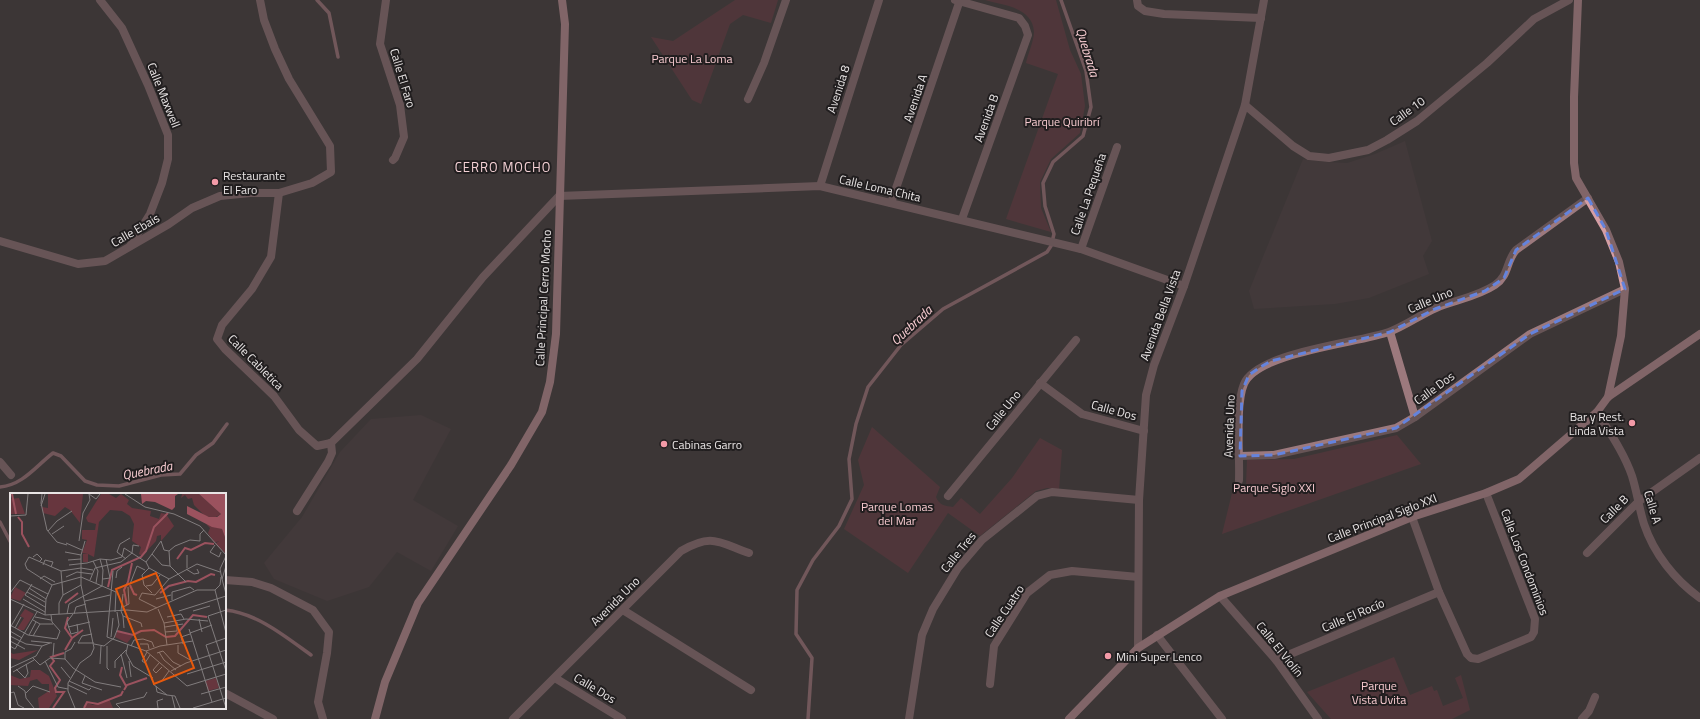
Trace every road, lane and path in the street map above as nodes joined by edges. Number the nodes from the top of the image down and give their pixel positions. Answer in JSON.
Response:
{"nodes":[{"id":1,"x":100,"y":0,"type":"edge"},
{"id":2,"x":260,"y":0,"type":"edge"},
{"id":3,"x":386,"y":0,"type":"edge"},
{"id":4,"x":562,"y":0,"type":"edge"},
{"id":5,"x":786,"y":0,"type":"edge"},
{"id":6,"x":879,"y":0,"type":"edge"},
{"id":7,"x":958,"y":0,"type":"edge"},
{"id":8,"x":1137,"y":0,"type":"edge"},
{"id":9,"x":1264,"y":0,"type":"edge"},
{"id":10,"x":1569,"y":0,"type":"edge"},
{"id":11,"x":1578,"y":0,"type":"edge"},
{"id":12,"x":1261,"y":18,"type":"junction"},
{"id":13,"x":748,"y":100,"type":"dead end"},
{"id":14,"x":1245,"y":105,"type":"junction"},
{"id":15,"x":1117,"y":147,"type":"dead end"},
{"id":16,"x":393,"y":160,"type":"dead end"},
{"id":17,"x":820,"y":186,"type":"junction"},
{"id":18,"x":279,"y":193,"type":"junction"},
{"id":19,"x":559,"y":196,"type":"junction"},
{"id":20,"x":1588,"y":198,"type":"junction"},
{"id":21,"x":891,"y":203,"type":"junction"},
{"id":22,"x":962,"y":219,"type":"junction"},
{"id":23,"x":0,"y":241,"type":"edge"},
{"id":24,"x":129,"y":248,"type":"junction"},
{"id":25,"x":1081,"y":249,"type":"junction"},
{"id":26,"x":1184,"y":286,"type":"junction"},
{"id":27,"x":1625,"y":289,"type":"junction"},
{"id":28,"x":1390,"y":332,"type":"junction"},
{"id":29,"x":1700,"y":334,"type":"edge"},
{"id":30,"x":1076,"y":340,"type":"dead end"},
{"id":31,"x":1249,"y":375,"type":"joint"},
{"id":32,"x":1040,"y":383,"type":"junction"},
{"id":33,"x":1608,"y":397,"type":"junction"},
{"id":34,"x":1597,"y":412,"type":"junction"},
{"id":35,"x":1415,"y":417,"type":"junction"},
{"id":36,"x":1144,"y":431,"type":"junction"},
{"id":37,"x":331,"y":443,"type":"junction"},
{"id":38,"x":1240,"y":456,"type":"junction"},
{"id":39,"x":1700,"y":458,"type":"edge"},
{"id":40,"x":0,"y":462,"type":"edge"},
{"id":41,"x":11,"y":475,"type":"dead end"},
{"id":42,"x":1239,"y":480,"type":"dead end"},
{"id":43,"x":1486,"y":493,"type":"junction"},
{"id":44,"x":948,"y":496,"type":"dead end"},
{"id":45,"x":1140,"y":500,"type":"junction"},
{"id":46,"x":1638,"y":502,"type":"junction"},
{"id":47,"x":297,"y":511,"type":"dead end"},
{"id":48,"x":1412,"y":518,"type":"junction"},
{"id":49,"x":750,"y":553,"type":"dead end"},
{"id":50,"x":1587,"y":553,"type":"dead end"},
{"id":51,"x":1138,"y":577,"type":"junction"},
{"id":52,"x":226,"y":580,"type":"edge"},
{"id":53,"x":1439,"y":592,"type":"junction"},
{"id":54,"x":1220,"y":596,"type":"junction"},
{"id":55,"x":1700,"y":598,"type":"edge"},
{"id":56,"x":623,"y":610,"type":"junction"},
{"id":57,"x":1157,"y":635,"type":"junction"},
{"id":58,"x":1138,"y":648,"type":"junction"},
{"id":59,"x":1276,"y":660,"type":"junction"},
{"id":60,"x":555,"y":678,"type":"junction"},
{"id":61,"x":990,"y":684,"type":"dead end"},
{"id":62,"x":751,"y":690,"type":"dead end"},
{"id":63,"x":226,"y":694,"type":"edge"},
{"id":64,"x":1595,"y":697,"type":"dead end"},
{"id":65,"x":273,"y":719,"type":"edge"},
{"id":66,"x":323,"y":719,"type":"edge"},
{"id":67,"x":375,"y":719,"type":"edge"},
{"id":68,"x":513,"y":719,"type":"edge"},
{"id":69,"x":622,"y":719,"type":"edge"},
{"id":70,"x":909,"y":719,"type":"edge"},
{"id":71,"x":1069,"y":719,"type":"edge"},
{"id":72,"x":1222,"y":719,"type":"edge"},
{"id":73,"x":1318,"y":719,"type":"edge"},
{"id":74,"x":1582,"y":719,"type":"edge"}],
"edges":[{"from":1,"to":24,"type":"street","name":"Calle Maxwell"},
{"from":2,"to":18,"type":"street"},
{"from":3,"to":16,"type":"street","name":"Calle El Faro"},
{"from":4,"to":19,"type":"street","name":"Calle Principal Cerro Mocho"},
{"from":5,"to":13,"type":"street"},
{"from":6,"to":17,"type":"street","name":"Avenida 8"},
{"from":7,"to":21,"type":"street","name":"Avenida A"},
{"from":7,"to":22,"type":"street","name":"Avenida B"},
{"from":8,"to":12,"type":"street"},
{"from":9,"to":12,"type":"street","name":"Avenida Bella Vista"},
{"from":10,"to":14,"type":"street","name":"Calle 10"},
{"from":11,"to":20,"type":"street"},
{"from":12,"to":14,"type":"street","name":"Avenida Bella Vista"},
{"from":14,"to":26,"type":"street","name":"Avenida Bella Vista"},
{"from":15,"to":25,"type":"street","name":"Calle La Pequeña"},
{"from":17,"to":19,"type":"street","name":"Calle Loma Chita"},
{"from":17,"to":21,"type":"street","name":"Calle Loma Chita"},
{"from":18,"to":24,"type":"street","name":"Calle Ebais"},
{"from":18,"to":37,"type":"street","name":"Calle Cabletica"},
{"from":19,"to":37,"type":"street"},
{"from":19,"to":67,"type":"street","name":"Calle Principal Cerro Mocho"},
{"from":20,"to":27,"type":"street"},
{"from":20,"to":28,"type":"street","name":"Calle Uno"},
{"from":21,"to":22,"type":"street","name":"Calle Loma Chita"},
{"from":22,"to":25,"type":"street","name":"Calle Loma Chita"},
{"from":23,"to":24,"type":"street","name":"Calle Ebais"},
{"from":25,"to":26,"type":"street","name":"Calle Loma Chita"},
{"from":26,"to":36,"type":"street","name":"Avenida Bella Vista"},
{"from":27,"to":33,"type":"street"},
{"from":27,"to":35,"type":"street","name":"Calle Dos"},
{"from":28,"to":31,"type":"street","name":"Calle Uno"},
{"from":28,"to":35,"type":"street"},
{"from":29,"to":33,"type":"street","name":"Calle Principal Siglo XXI"},
{"from":30,"to":32,"type":"street","name":"Calle Uno"},
{"from":31,"to":38,"type":"street","name":"Avenida Uno"},
{"from":32,"to":36,"type":"street","name":"Calle Dos"},
{"from":32,"to":44,"type":"street","name":"Calle Uno"},
{"from":33,"to":34,"type":"street","name":"Calle Principal Siglo XXI"},
{"from":34,"to":43,"type":"street","name":"Calle Principal Siglo XXI"},
{"from":34,"to":46,"type":"street","name":"Calle A"},
{"from":35,"to":38,"type":"street","name":"Calle Dos"},
{"from":36,"to":45,"type":"street","name":"Avenida Bella Vista"},
{"from":37,"to":47,"type":"street"},
{"from":38,"to":42,"type":"street","name":"Avenida Uno"},
{"from":39,"to":46,"type":"street","name":"Calle B"},
{"from":40,"to":41,"type":"street"},
{"from":43,"to":48,"type":"street","name":"Calle Principal Siglo XXI"},
{"from":43,"to":53,"type":"street","name":"Calle Los Condominios"},
{"from":45,"to":51,"type":"street","name":"Avenida Bella Vista"},
{"from":45,"to":70,"type":"street","name":"Calle Tres"},
{"from":46,"to":50,"type":"street","name":"Calle B"},
{"from":46,"to":55,"type":"street","name":"Calle A"},
{"from":48,"to":53,"type":"street","name":"Calle Los Condominios"},
{"from":48,"to":54,"type":"street","name":"Calle Principal Siglo XXI"},
{"from":49,"to":56,"type":"street","name":"Avenida Uno"},
{"from":51,"to":58,"type":"street","name":"Avenida Bella Vista"},
{"from":51,"to":61,"type":"street","name":"Calle Cuatro"},
{"from":52,"to":66,"type":"street"},
{"from":53,"to":59,"type":"street","name":"Calle El Rocío"},
{"from":54,"to":57,"type":"street","name":"Calle Principal Siglo XXI"},
{"from":54,"to":59,"type":"street","name":"Calle El Violín"},
{"from":56,"to":60,"type":"street","name":"Avenida Uno"},
{"from":56,"to":62,"type":"street"},
{"from":57,"to":58,"type":"street","name":"Calle Principal Siglo XXI"},
{"from":57,"to":72,"type":"street"},
{"from":58,"to":71,"type":"street","name":"Calle Principal Siglo XXI"},
{"from":59,"to":73,"type":"street","name":"Calle El Violín"},
{"from":60,"to":68,"type":"street","name":"Avenida Uno"},
{"from":60,"to":69,"type":"street","name":"Calle Dos"},
{"from":63,"to":65,"type":"street"},
{"from":64,"to":74,"type":"street"}]}
